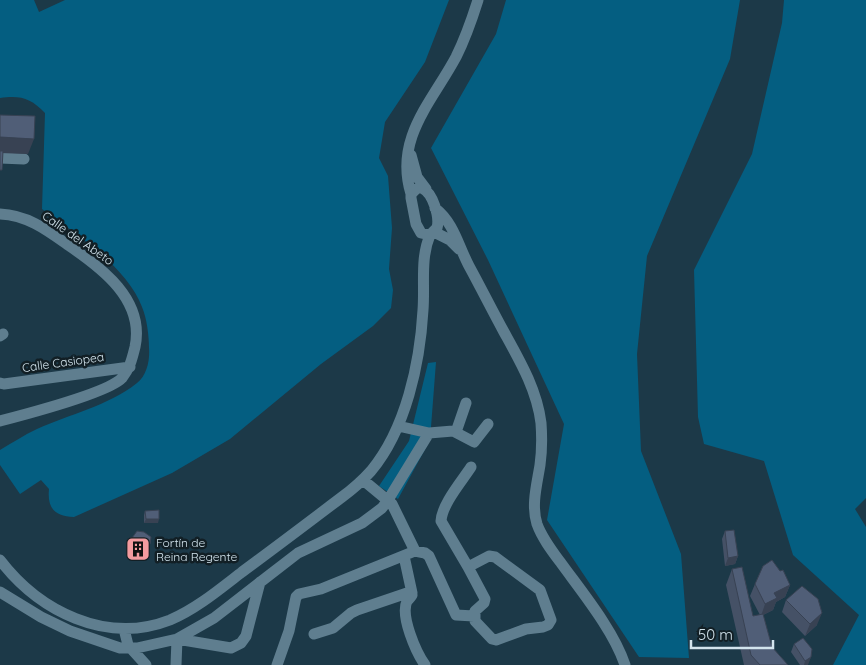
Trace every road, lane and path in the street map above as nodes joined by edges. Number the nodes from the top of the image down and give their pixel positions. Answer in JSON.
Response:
{"nodes":[{"id":1,"x":478,"y":0,"type":"edge"},
{"id":2,"x":410,"y":144,"type":"junction"},
{"id":3,"x":0,"y":158,"type":"edge"},
{"id":4,"x":24,"y":159,"type":"dead end"},
{"id":5,"x":426,"y":189,"type":"junction"},
{"id":6,"x":411,"y":194,"type":"junction"},
{"id":7,"x":435,"y":208,"type":"junction"},
{"id":8,"x":0,"y":214,"type":"edge"},
{"id":9,"x":418,"y":230,"type":"junction"},
{"id":10,"x":432,"y":234,"type":"junction"},
{"id":11,"x":462,"y":253,"type":"junction"},
{"id":12,"x":423,"y":262,"type":"junction"},
{"id":13,"x":130,"y":367,"type":"junction"},
{"id":14,"x":0,"y":383,"type":"edge"},
{"id":15,"x":466,"y":403,"type":"dead end"},
{"id":16,"x":0,"y":421,"type":"edge"},
{"id":17,"x":488,"y":424,"type":"dead end"},
{"id":18,"x":398,"y":426,"type":"junction"},
{"id":19,"x":456,"y":432,"type":"junction"},
{"id":20,"x":429,"y":433,"type":"junction"},
{"id":21,"x":471,"y":467,"type":"dead end"},
{"id":22,"x":363,"y":480,"type":"junction"},
{"id":23,"x":388,"y":500,"type":"junction"},
{"id":24,"x":415,"y":551,"type":"junction"},
{"id":25,"x":404,"y":556,"type":"junction"},
{"id":26,"x":0,"y":560,"type":"edge"},
{"id":27,"x":468,"y":567,"type":"junction"},
{"id":28,"x":260,"y":582,"type":"junction"},
{"id":29,"x":23,"y":587,"type":"junction"},
{"id":30,"x":0,"y":592,"type":"edge"},
{"id":31,"x":412,"y":593,"type":"junction"},
{"id":32,"x":13,"y":599,"type":"junction"},
{"id":33,"x":474,"y":616,"type":"junction"},
{"id":34,"x":124,"y":629,"type":"junction"},
{"id":35,"x":314,"y":634,"type":"dead end"},
{"id":36,"x":177,"y":639,"type":"junction"},
{"id":37,"x":132,"y":649,"type":"junction"},
{"id":38,"x":146,"y":665,"type":"edge"},
{"id":39,"x":176,"y":665,"type":"edge"},
{"id":40,"x":277,"y":665,"type":"edge"},
{"id":41,"x":425,"y":665,"type":"edge"},
{"id":42,"x":625,"y":665,"type":"edge"}],
"edges":[{"from":1,"to":2,"type":"street"},
{"from":2,"to":5,"type":"street"},
{"from":2,"to":6,"type":"street"},
{"from":3,"to":4,"type":"street"},
{"from":5,"to":6,"type":"street"},
{"from":5,"to":7,"type":"street"},
{"from":6,"to":9,"type":"street"},
{"from":7,"to":10,"type":"street"},
{"from":7,"to":11,"type":"street"},
{"from":8,"to":13,"type":"street","name":"Calle del Abeto"},
{"from":9,"to":10,"type":"street"},
{"from":9,"to":12,"type":"street"},
{"from":10,"to":11,"type":"street"},
{"from":10,"to":12,"type":"street"},
{"from":11,"to":42,"type":"street"},
{"from":12,"to":18,"type":"street"},
{"from":13,"to":14,"type":"street","name":"Calle Casiopea"},
{"from":13,"to":16,"type":"street"},
{"from":15,"to":19,"type":"street"},
{"from":17,"to":19,"type":"street"},
{"from":18,"to":20,"type":"street"},
{"from":18,"to":22,"type":"street"},
{"from":19,"to":20,"type":"street"},
{"from":20,"to":23,"type":"street"},
{"from":21,"to":27,"type":"street"},
{"from":22,"to":23,"type":"street"},
{"from":22,"to":34,"type":"street"},
{"from":23,"to":24,"type":"street"},
{"from":23,"to":28,"type":"street"},
{"from":24,"to":25,"type":"street"},
{"from":24,"to":33,"type":"street"},
{"from":25,"to":31,"type":"street"},
{"from":25,"to":40,"type":"street"},
{"from":26,"to":29,"type":"street"},
{"from":27,"to":33,"type":"street"},
{"from":27,"to":33,"type":"street"},
{"from":28,"to":36,"type":"street"},
{"from":28,"to":36,"type":"street"},
{"from":29,"to":32,"type":"street"},
{"from":29,"to":34,"type":"street"},
{"from":30,"to":32,"type":"street"},
{"from":31,"to":35,"type":"street"},
{"from":31,"to":41,"type":"street"},
{"from":32,"to":37,"type":"street"},
{"from":34,"to":37,"type":"street"},
{"from":36,"to":37,"type":"street"},
{"from":36,"to":39,"type":"street"},
{"from":37,"to":38,"type":"street"}]}
